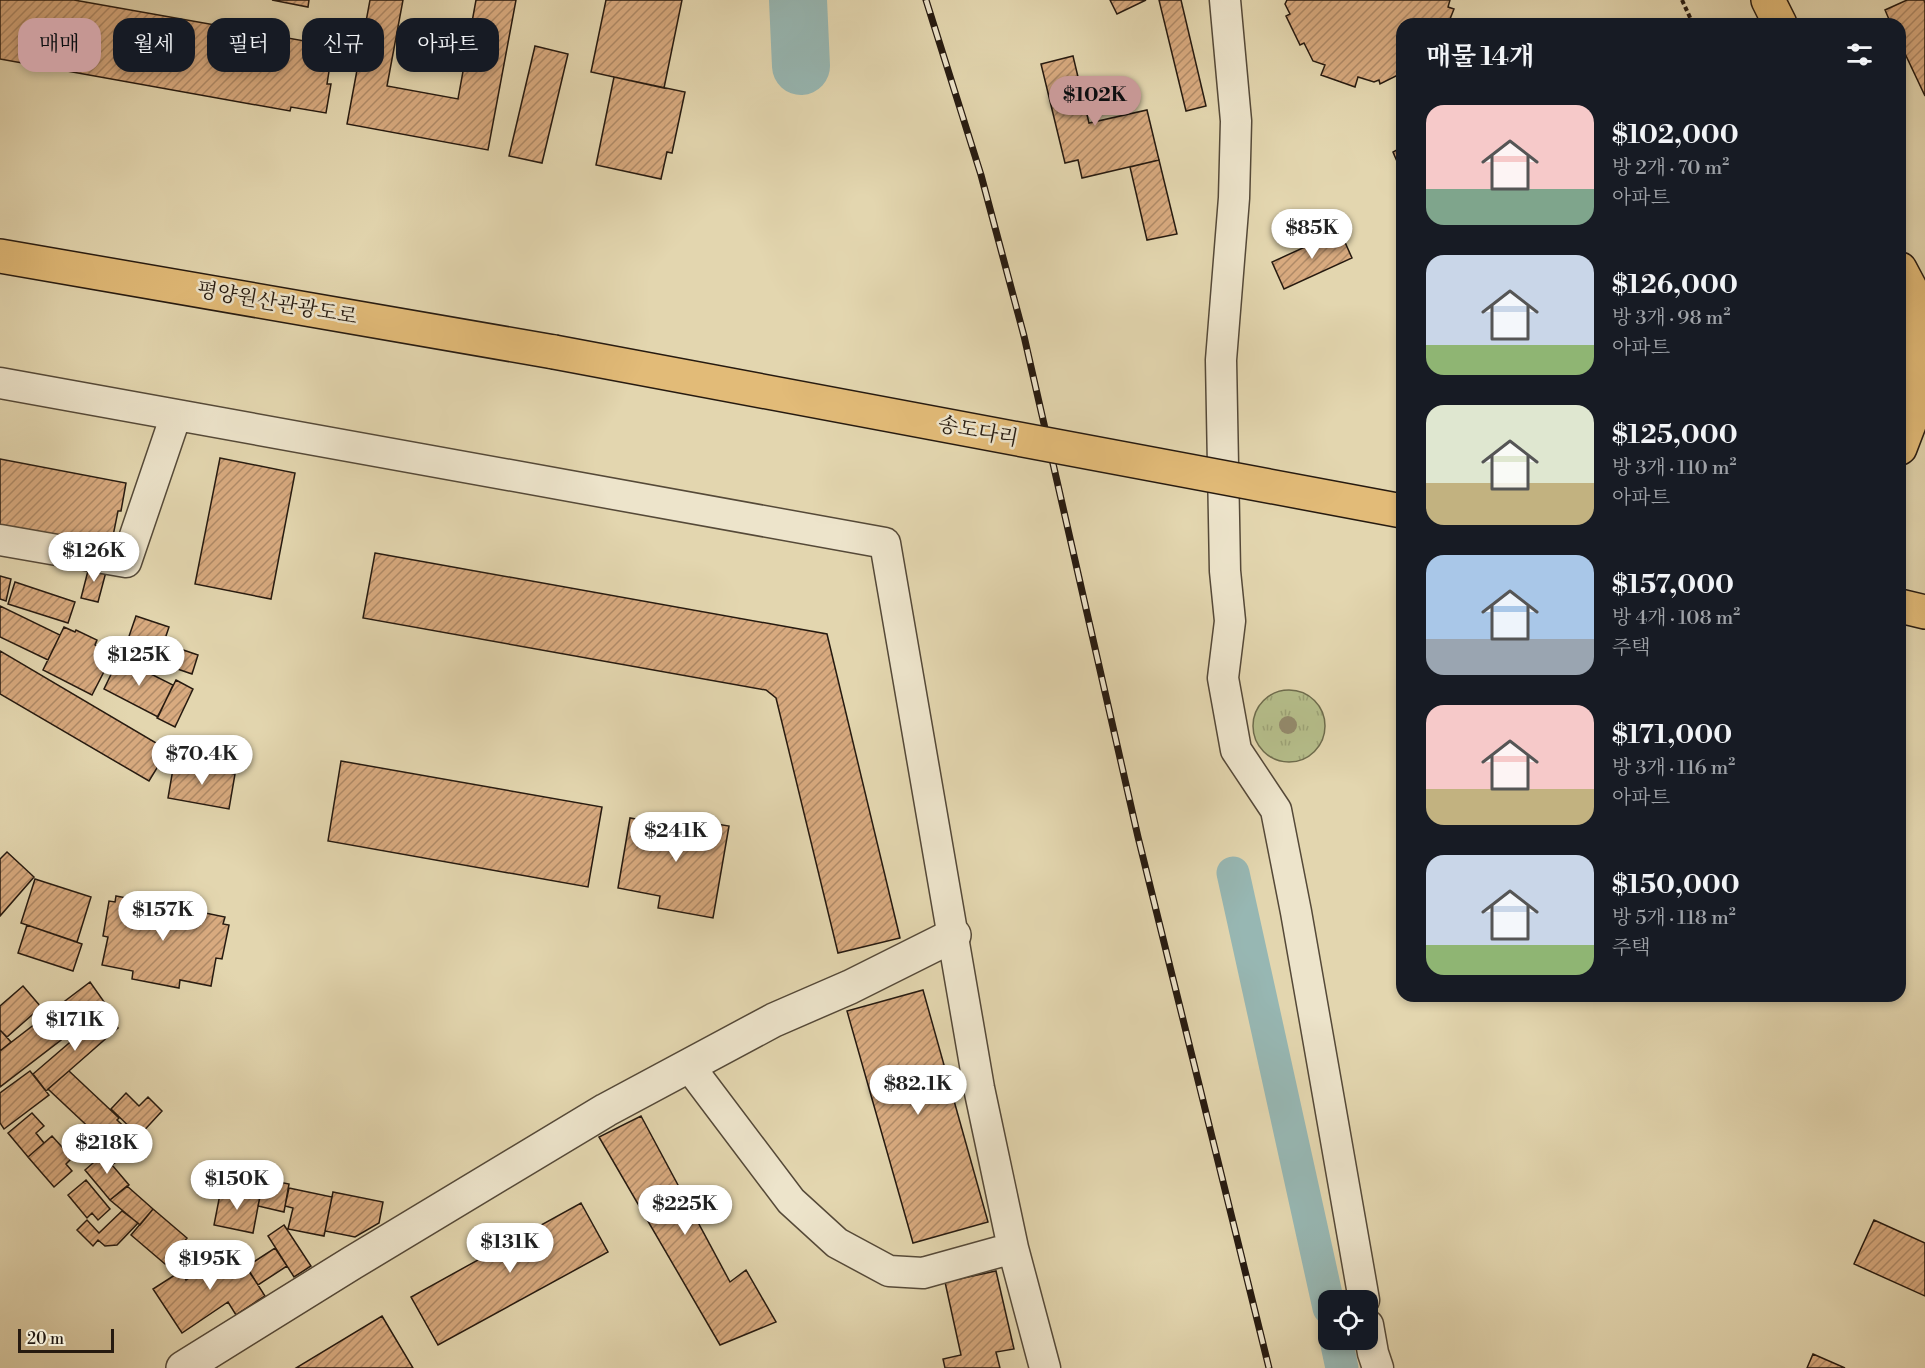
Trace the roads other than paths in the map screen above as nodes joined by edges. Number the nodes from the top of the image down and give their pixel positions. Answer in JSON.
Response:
{"nodes":[{"id":1,"x":1225,"y":0,"type":"edge"},
{"id":2,"x":1768,"y":0,"type":"edge"},
{"id":3,"x":1777,"y":18,"type":"edge"},
{"id":4,"x":0,"y":256,"type":"edge"},
{"id":5,"x":1906,"y":281,"type":"edge"},
{"id":6,"x":1921,"y":310,"type":"edge"},
{"id":7,"x":554,"y":352,"type":"joint"},
{"id":8,"x":0,"y":383,"type":"edge"},
{"id":9,"x":176,"y":415,"type":"junction"},
{"id":10,"x":1906,"y":432,"type":"edge"},
{"id":11,"x":1396,"y":510,"type":"edge"},
{"id":12,"x":0,"y":540,"type":"edge"},
{"id":13,"x":1906,"y":607,"type":"edge"},
{"id":14,"x":1925,"y":612,"type":"edge"},
{"id":15,"x":954,"y":935,"type":"junction"},
{"id":16,"x":689,"y":1066,"type":"junction"},
{"id":17,"x":1013,"y":1248,"type":"junction"},
{"id":18,"x":1362,"y":1290,"type":"edge"},
{"id":19,"x":1372,"y":1350,"type":"edge"},
{"id":20,"x":183,"y":1368,"type":"edge"},
{"id":21,"x":1045,"y":1368,"type":"edge"},
{"id":22,"x":1378,"y":1368,"type":"edge"}],
"edges":[{"from":1,"to":18,"type":"street"},
{"from":2,"to":3,"type":"highway"},
{"from":4,"to":7,"type":"highway","name":"평양원산관광도로"},
{"from":5,"to":6,"type":"highway"},
{"from":6,"to":10,"type":"highway"},
{"from":7,"to":11,"type":"highway","name":"송도다리","bridge":true},
{"from":8,"to":9,"type":"street"},
{"from":9,"to":12,"type":"street"},
{"from":9,"to":15,"type":"street"},
{"from":13,"to":14,"type":"highway"},
{"from":15,"to":16,"type":"street"},
{"from":15,"to":17,"type":"street"},
{"from":16,"to":17,"type":"street"},
{"from":16,"to":20,"type":"street"},
{"from":17,"to":21,"type":"street"},
{"from":19,"to":22,"type":"street"}]}
